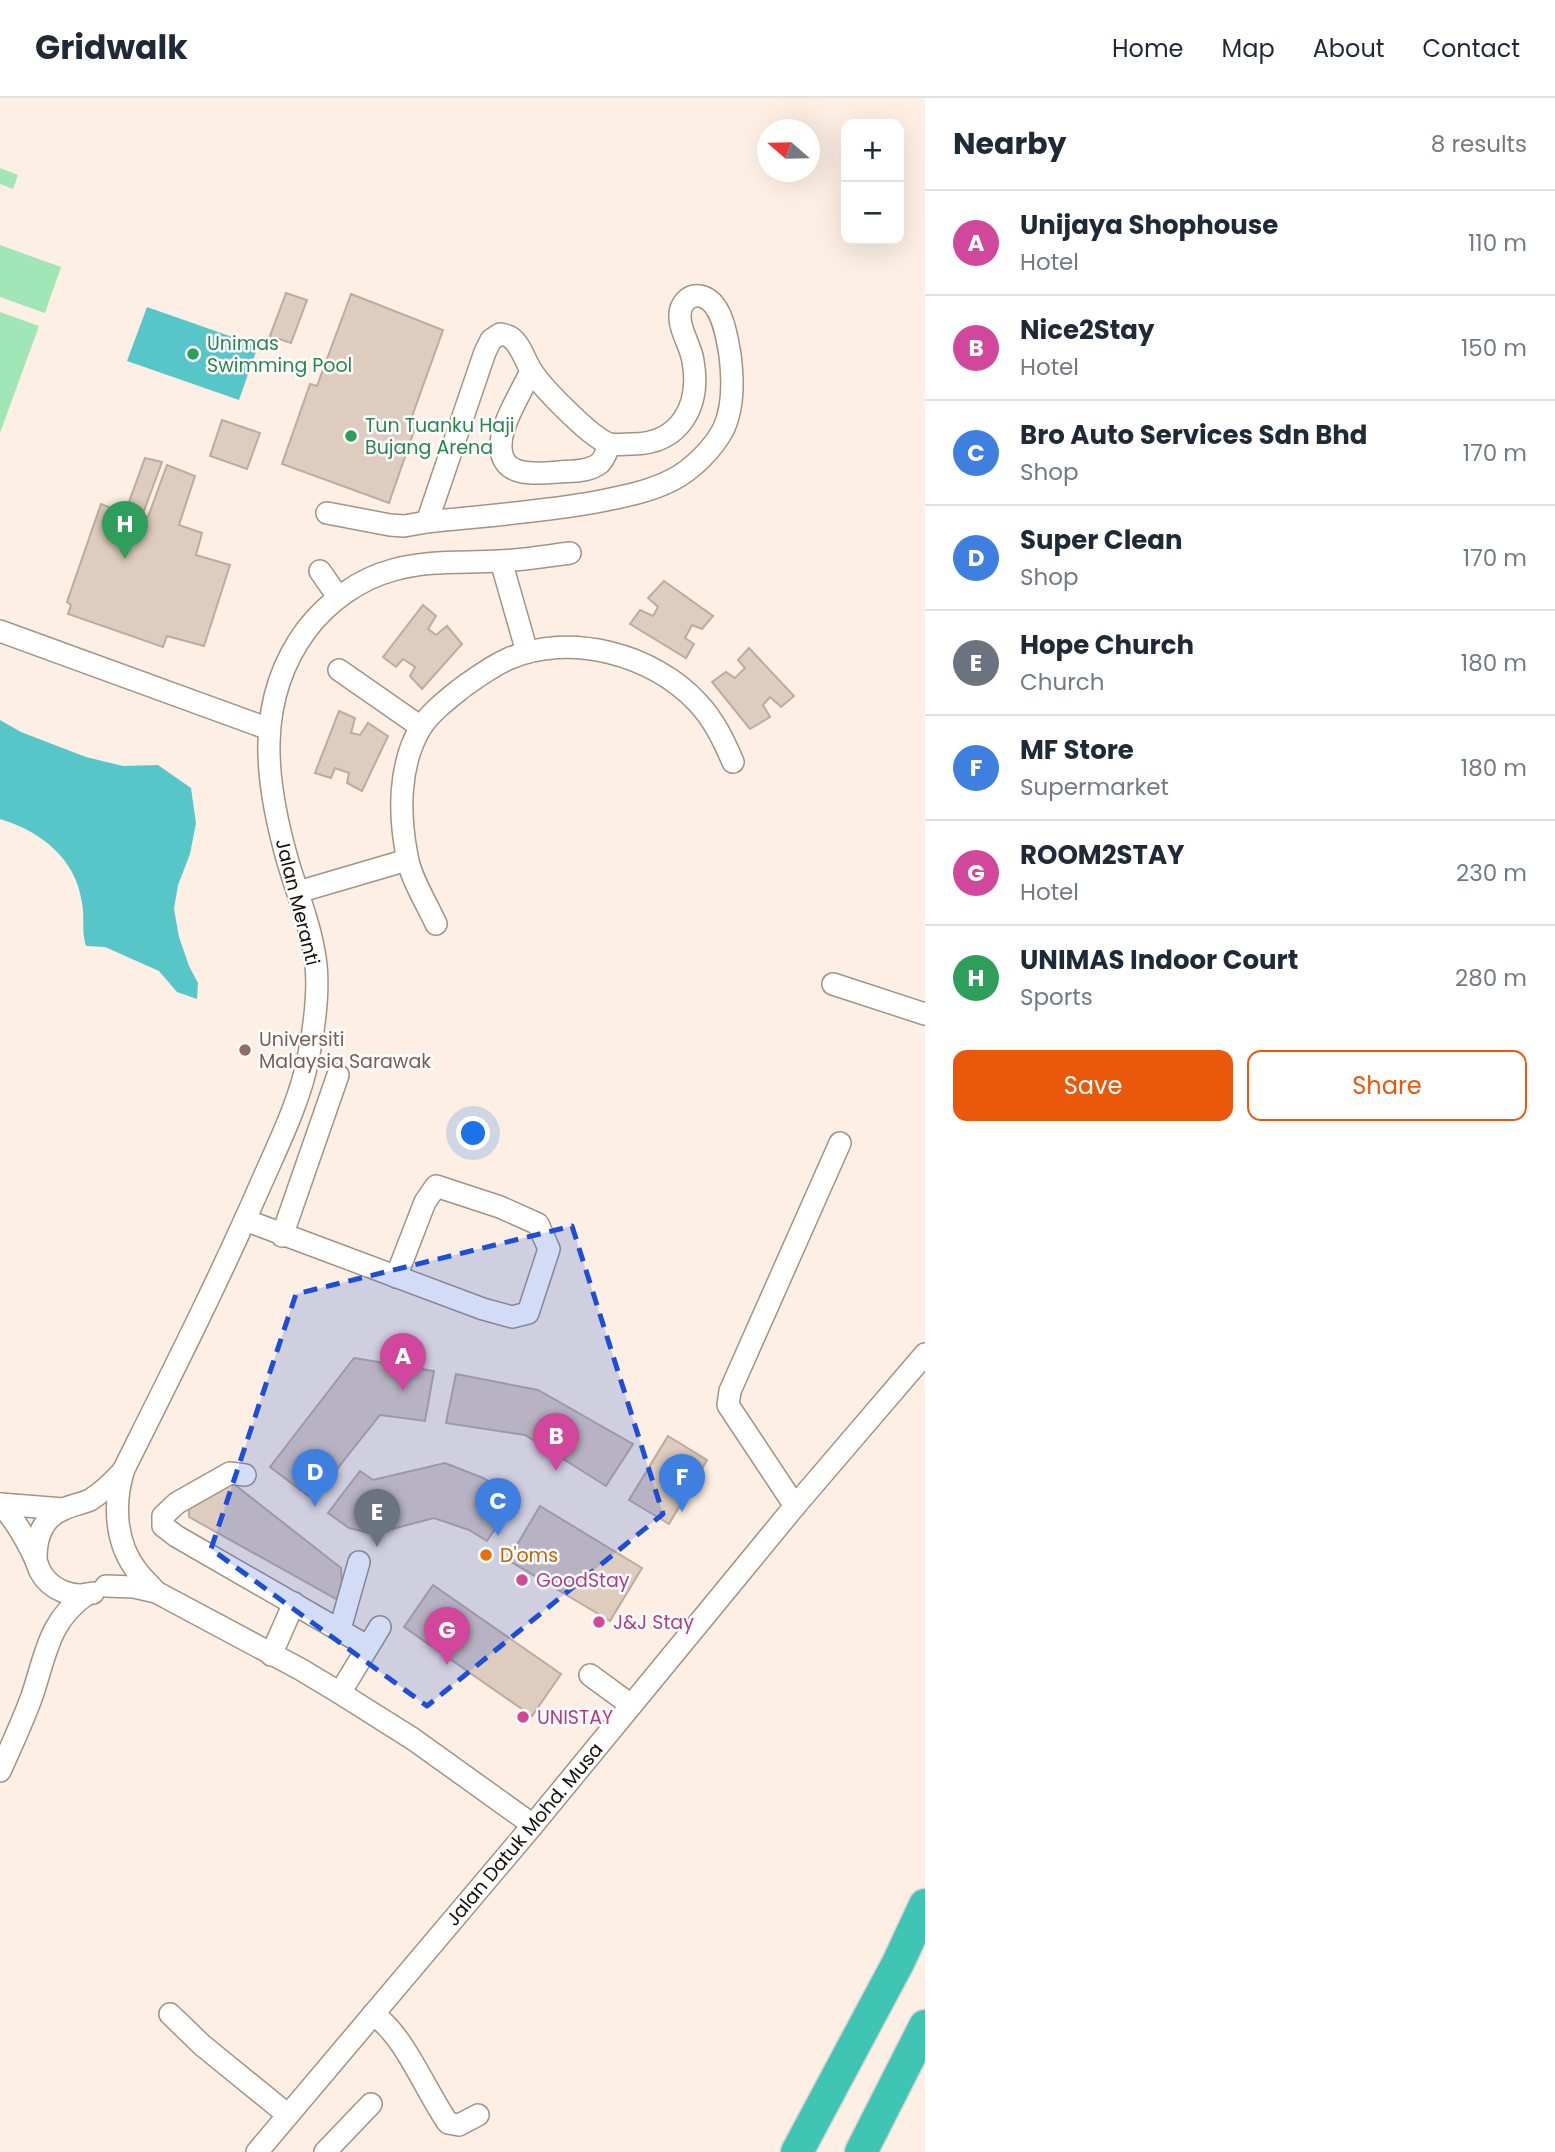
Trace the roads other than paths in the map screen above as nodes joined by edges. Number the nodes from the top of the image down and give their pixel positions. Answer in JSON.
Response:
{"nodes":[{"id":1,"x":531,"y":371,"type":"junction"},
{"id":2,"x":609,"y":444,"type":"junction"},
{"id":3,"x":327,"y":513,"type":"dead end"},
{"id":4,"x":427,"y":522,"type":"junction"},
{"id":5,"x":570,"y":553,"type":"dead end"},
{"id":6,"x":501,"y":561,"type":"junction"},
{"id":7,"x":320,"y":571,"type":"dead end"},
{"id":8,"x":338,"y":597,"type":"junction"},
{"id":9,"x":0,"y":631,"type":"edge"},
{"id":10,"x":527,"y":652,"type":"junction"},
{"id":11,"x":339,"y":670,"type":"dead end"},
{"id":12,"x":421,"y":727,"type":"junction"},
{"id":13,"x":269,"y":729,"type":"junction"},
{"id":14,"x":733,"y":762,"type":"dead end"},
{"id":15,"x":407,"y":860,"type":"junction"},
{"id":16,"x":299,"y":891,"type":"junction"},
{"id":17,"x":436,"y":924,"type":"dead end"},
{"id":18,"x":833,"y":984,"type":"dead end"},
{"id":19,"x":925,"y":1014,"type":"edge"},
{"id":20,"x":338,"y":1075,"type":"dead end"},
{"id":21,"x":840,"y":1143,"type":"dead end"},
{"id":22,"x":245,"y":1220,"type":"junction"},
{"id":23,"x":282,"y":1236,"type":"junction"},
{"id":24,"x":396,"y":1278,"type":"junction"},
{"id":25,"x":925,"y":1354,"type":"edge"},
{"id":26,"x":124,"y":1469,"type":"junction"},
{"id":27,"x":245,"y":1475,"type":"dead end"},
{"id":28,"x":1,"y":1504,"type":"edge"},
{"id":29,"x":795,"y":1506,"type":"junction"},
{"id":30,"x":69,"y":1507,"type":"junction"},
{"id":31,"x":123,"y":1541,"type":"junction"},
{"id":32,"x":36,"y":1558,"type":"junction"},
{"id":33,"x":359,"y":1562,"type":"dead end"},
{"id":34,"x":47,"y":1581,"type":"junction"},
{"id":35,"x":97,"y":1590,"type":"junction"},
{"id":36,"x":156,"y":1592,"type":"junction"},
{"id":37,"x":295,"y":1603,"type":"junction"},
{"id":38,"x":380,"y":1627,"type":"dead end"},
{"id":39,"x":340,"y":1629,"type":"junction"},
{"id":40,"x":51,"y":1635,"type":"junction"},
{"id":41,"x":367,"y":1646,"type":"junction"},
{"id":42,"x":265,"y":1651,"type":"junction"},
{"id":43,"x":590,"y":1675,"type":"dead end"},
{"id":44,"x":340,"y":1693,"type":"junction"},
{"id":45,"x":631,"y":1705,"type":"junction"},
{"id":46,"x":0,"y":1771,"type":"edge"},
{"id":47,"x":533,"y":1825,"type":"junction"},
{"id":48,"x":925,"y":1905,"type":"edge"},
{"id":49,"x":170,"y":2014,"type":"dead end"},
{"id":50,"x":373,"y":2014,"type":"junction"},
{"id":51,"x":925,"y":2026,"type":"edge"},
{"id":52,"x":371,"y":2104,"type":"dead end"},
{"id":53,"x":288,"y":2115,"type":"junction"},
{"id":54,"x":478,"y":2115,"type":"dead end"},
{"id":55,"x":257,"y":2152,"type":"edge"},
{"id":56,"x":325,"y":2152,"type":"edge"},
{"id":57,"x":797,"y":2152,"type":"edge"},
{"id":58,"x":861,"y":2152,"type":"edge"}],
"edges":[{"from":1,"to":2,"type":"street"},
{"from":1,"to":2,"type":"street"},
{"from":1,"to":4,"type":"street"},
{"from":2,"to":4,"type":"street"},
{"from":3,"to":4,"type":"street"},
{"from":5,"to":6,"type":"street","name":"Jalan Meranti"},
{"from":6,"to":8,"type":"street","name":"Jalan Meranti"},
{"from":6,"to":10,"type":"street"},
{"from":7,"to":8,"type":"street"},
{"from":8,"to":13,"type":"street","name":"Jalan Meranti"},
{"from":9,"to":13,"type":"street"},
{"from":10,"to":12,"type":"street"},
{"from":10,"to":14,"type":"street"},
{"from":11,"to":12,"type":"street"},
{"from":12,"to":15,"type":"street"},
{"from":13,"to":16,"type":"street","name":"Jalan Meranti"},
{"from":15,"to":16,"type":"street"},
{"from":15,"to":17,"type":"street"},
{"from":16,"to":22,"type":"street","name":"Jalan Meranti"},
{"from":18,"to":19,"type":"street"},
{"from":20,"to":23,"type":"street"},
{"from":21,"to":29,"type":"street"},
{"from":22,"to":23,"type":"street"},
{"from":22,"to":26,"type":"street","name":"Jalan Meranti"},
{"from":23,"to":24,"type":"street"},
{"from":24,"to":24,"type":"street"},
{"from":25,"to":29,"type":"street","name":"Jalan Datuk Mohd. Musa"},
{"from":26,"to":30,"type":"street"},
{"from":26,"to":31,"type":"street"},
{"from":27,"to":37,"type":"street"},
{"from":28,"to":30,"type":"street"},
{"from":28,"to":32,"type":"street"},
{"from":29,"to":45,"type":"street","name":"Jalan Datuk Mohd. Musa"},
{"from":30,"to":31,"type":"street"},
{"from":30,"to":32,"type":"street"},
{"from":31,"to":35,"type":"street"},
{"from":31,"to":36,"type":"street"},
{"from":32,"to":34,"type":"street"},
{"from":33,"to":39,"type":"street"},
{"from":34,"to":35,"type":"street"},
{"from":34,"to":40,"type":"street"},
{"from":35,"to":36,"type":"street"},
{"from":35,"to":40,"type":"street"},
{"from":36,"to":42,"type":"street"},
{"from":37,"to":39,"type":"street"},
{"from":37,"to":42,"type":"street"},
{"from":38,"to":41,"type":"street"},
{"from":39,"to":41,"type":"street"},
{"from":40,"to":46,"type":"street"},
{"from":41,"to":44,"type":"street"},
{"from":42,"to":44,"type":"street"},
{"from":43,"to":45,"type":"street"},
{"from":44,"to":47,"type":"street"},
{"from":45,"to":47,"type":"street","name":"Jalan Datuk Mohd. Musa"},
{"from":47,"to":50,"type":"street","name":"Jalan Datuk Mohd. Musa"},
{"from":48,"to":57,"type":"highway"},
{"from":49,"to":53,"type":"street"},
{"from":50,"to":53,"type":"street","name":"Jalan Datuk Mohd. Musa"},
{"from":50,"to":54,"type":"street"},
{"from":51,"to":58,"type":"highway"},
{"from":52,"to":56,"type":"street"},
{"from":53,"to":55,"type":"street","name":"Jalan Datuk Mohd. Musa"}]}
